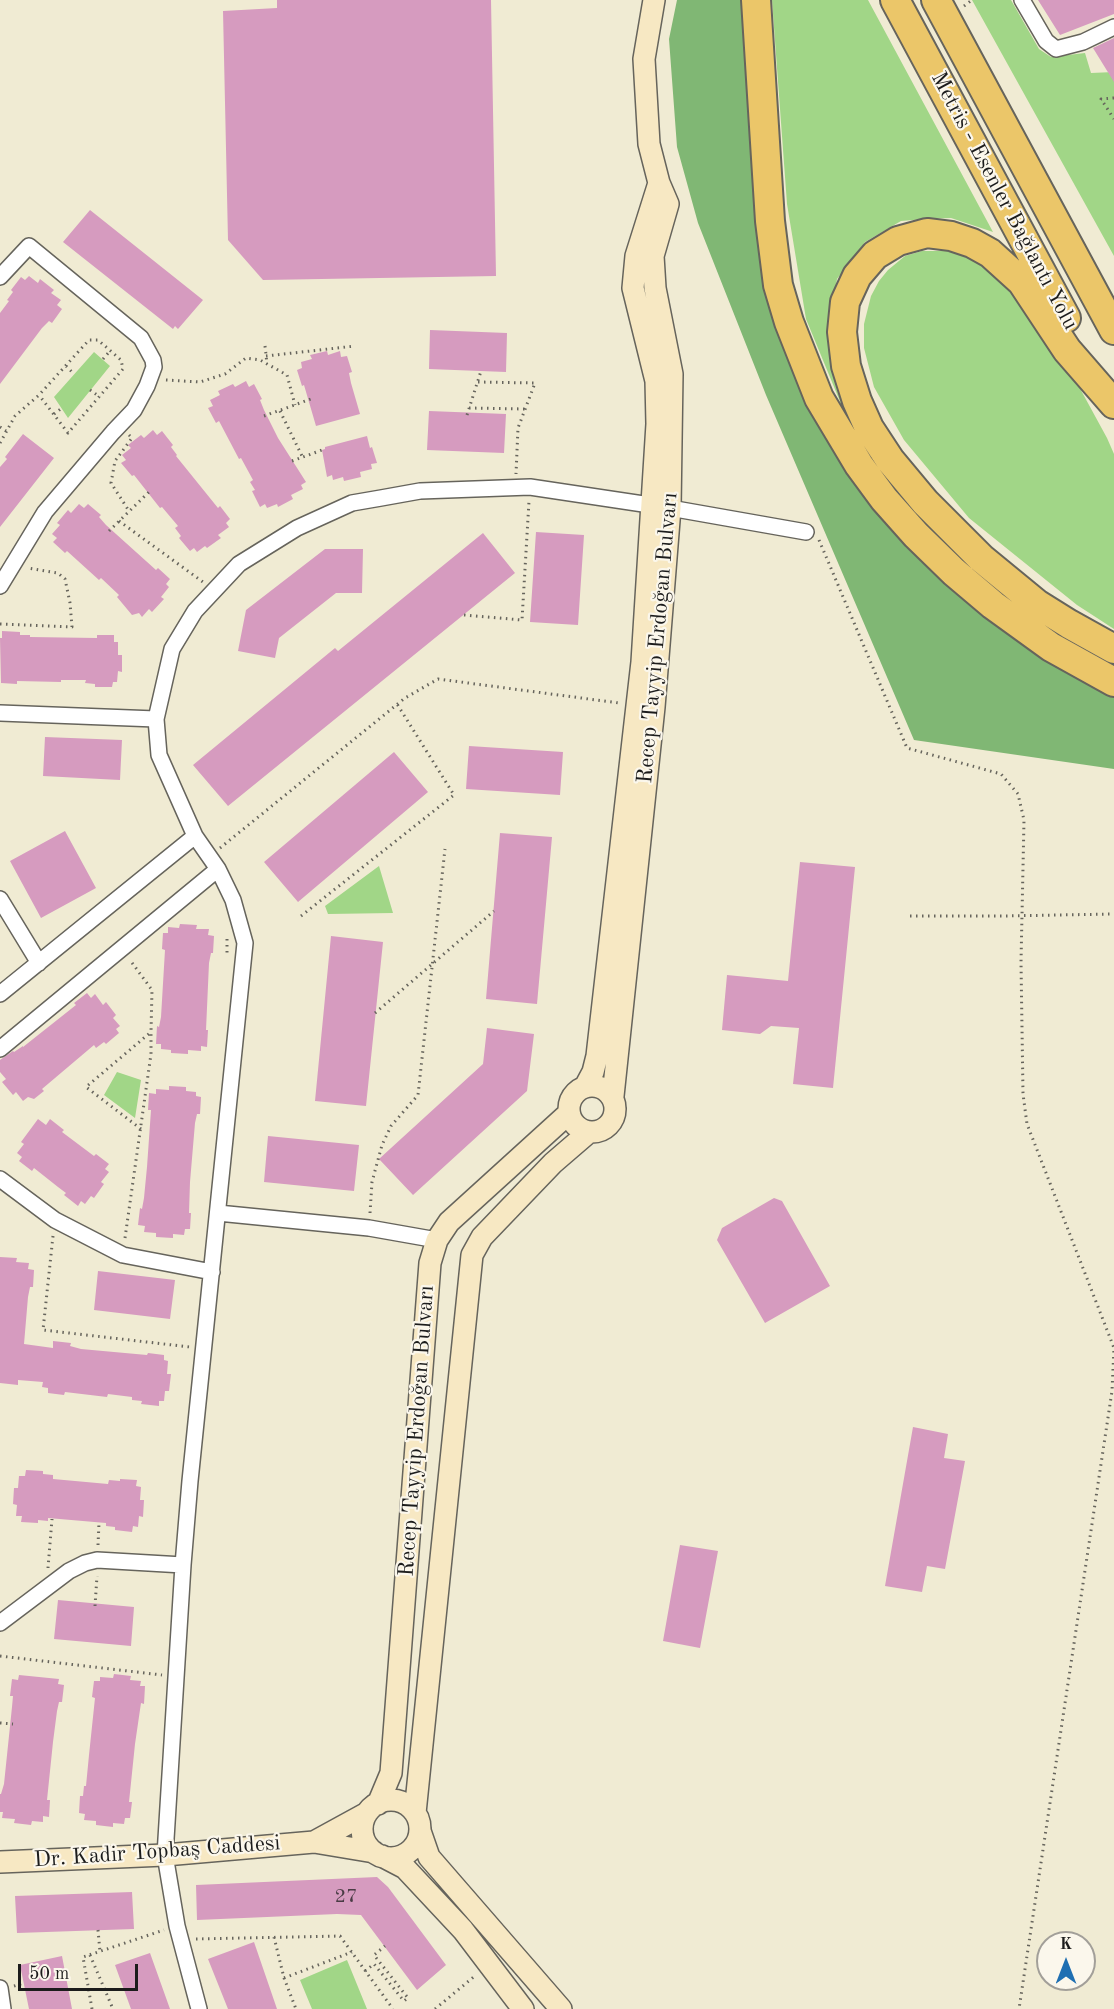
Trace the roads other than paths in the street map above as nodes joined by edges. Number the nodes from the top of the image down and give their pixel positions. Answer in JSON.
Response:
{"nodes":[{"id":1,"x":654,"y":0,"type":"edge"},
{"id":2,"x":756,"y":0,"type":"edge"},
{"id":3,"x":895,"y":0,"type":"edge"},
{"id":4,"x":936,"y":0,"type":"edge"},
{"id":5,"x":1022,"y":0,"type":"edge"},
{"id":6,"x":1114,"y":27,"type":"edge"},
{"id":7,"x":659,"y":183,"type":"junction"},
{"id":8,"x":0,"y":277,"type":"edge"},
{"id":9,"x":1106,"y":307,"type":"edge"},
{"id":10,"x":1114,"y":330,"type":"edge"},
{"id":11,"x":1114,"y":403,"type":"edge"},
{"id":12,"x":661,"y":506,"type":"junction"},
{"id":13,"x":806,"y":532,"type":"dead end"},
{"id":14,"x":0,"y":586,"type":"edge"},
{"id":15,"x":1114,"y":649,"type":"edge"},
{"id":16,"x":1114,"y":682,"type":"edge"},
{"id":17,"x":0,"y":713,"type":"edge"},
{"id":18,"x":156,"y":718,"type":"junction"},
{"id":19,"x":195,"y":836,"type":"junction"},
{"id":20,"x":214,"y":863,"type":"junction"},
{"id":21,"x":0,"y":899,"type":"edge"},
{"id":22,"x":39,"y":963,"type":"junction"},
{"id":23,"x":0,"y":994,"type":"edge"},
{"id":24,"x":0,"y":1049,"type":"edge"},
{"id":25,"x":585,"y":1087,"type":"junction"},
{"id":26,"x":613,"y":1096,"type":"junction"},
{"id":27,"x":569,"y":1113,"type":"junction"},
{"id":28,"x":589,"y":1132,"type":"junction"},
{"id":29,"x":0,"y":1179,"type":"edge"},
{"id":30,"x":218,"y":1213,"type":"junction"},
{"id":31,"x":437,"y":1240,"type":"junction"},
{"id":32,"x":212,"y":1272,"type":"junction"},
{"id":33,"x":183,"y":1565,"type":"junction"},
{"id":34,"x":0,"y":1623,"type":"edge"},
{"id":35,"x":373,"y":1809,"type":"junction"},
{"id":36,"x":418,"y":1822,"type":"junction"},
{"id":37,"x":314,"y":1842,"type":"junction"},
{"id":38,"x":378,"y":1854,"type":"junction"},
{"id":39,"x":165,"y":1855,"type":"junction"},
{"id":40,"x":0,"y":1862,"type":"edge"},
{"id":41,"x":0,"y":1988,"type":"edge"},
{"id":42,"x":3,"y":2009,"type":"edge"},
{"id":43,"x":199,"y":2009,"type":"edge"},
{"id":44,"x":524,"y":2009,"type":"edge"},
{"id":45,"x":561,"y":2009,"type":"edge"}],
"edges":[{"from":1,"to":7,"type":"street","name":"Recep Tayyip Erdoğan Bulvarı"},
{"from":2,"to":16,"type":"highway"},
{"from":3,"to":11,"type":"highway","name":"Metris - Esenler Bağlantı Yolu"},
{"from":4,"to":9,"type":"highway","name":"Metris - Esenler Bağlantı Yolu"},
{"from":5,"to":6,"type":"street"},
{"from":7,"to":12,"type":"street","name":"Recep Tayyip Erdoğan Bulvarı"},
{"from":7,"to":12,"type":"street","name":"Recep Tayyip Erdoğan Bulvarı"},
{"from":8,"to":14,"type":"street"},
{"from":9,"to":10,"type":"highway","name":"Metris - Esenler Bağlantı Yolu"},
{"from":11,"to":15,"type":"highway"},
{"from":12,"to":13,"type":"street"},
{"from":12,"to":18,"type":"street"},
{"from":12,"to":25,"type":"street","name":"Recep Tayyip Erdoğan Bulvarı"},
{"from":12,"to":26,"type":"street","name":"Recep Tayyip Erdoğan Bulvarı"},
{"from":17,"to":18,"type":"street"},
{"from":18,"to":19,"type":"street"},
{"from":19,"to":20,"type":"street"},
{"from":19,"to":22,"type":"street"},
{"from":20,"to":24,"type":"street"},
{"from":20,"to":30,"type":"street"},
{"from":21,"to":22,"type":"street"},
{"from":22,"to":23,"type":"street"},
{"from":25,"to":26,"type":"street"},
{"from":25,"to":27,"type":"street"},
{"from":26,"to":28,"type":"street"},
{"from":27,"to":28,"type":"street"},
{"from":27,"to":31,"type":"street","name":"Recep Tayyip Erdoğan Bulvarı"},
{"from":28,"to":36,"type":"street","name":"Recep Tayyip Erdoğan Bulvarı"},
{"from":29,"to":32,"type":"street"},
{"from":30,"to":31,"type":"street"},
{"from":30,"to":32,"type":"street"},
{"from":31,"to":35,"type":"street","name":"Recep Tayyip Erdoğan Bulvarı"},
{"from":32,"to":33,"type":"street"},
{"from":33,"to":34,"type":"street"},
{"from":33,"to":39,"type":"street"},
{"from":35,"to":36,"type":"street"},
{"from":35,"to":37,"type":"street"},
{"from":35,"to":38,"type":"street"},
{"from":36,"to":38,"type":"street"},
{"from":36,"to":45,"type":"street","name":"Recep Tayyip Erdoğan Bulvarı"},
{"from":37,"to":38,"type":"street"},
{"from":37,"to":39,"type":"street","name":"Dr. Kadir Topbaş Caddesi"},
{"from":38,"to":44,"type":"street"},
{"from":39,"to":40,"type":"street","name":"Dr. Kadir Topbaş Caddesi"},
{"from":39,"to":43,"type":"street"},
{"from":41,"to":42,"type":"street"}]}
